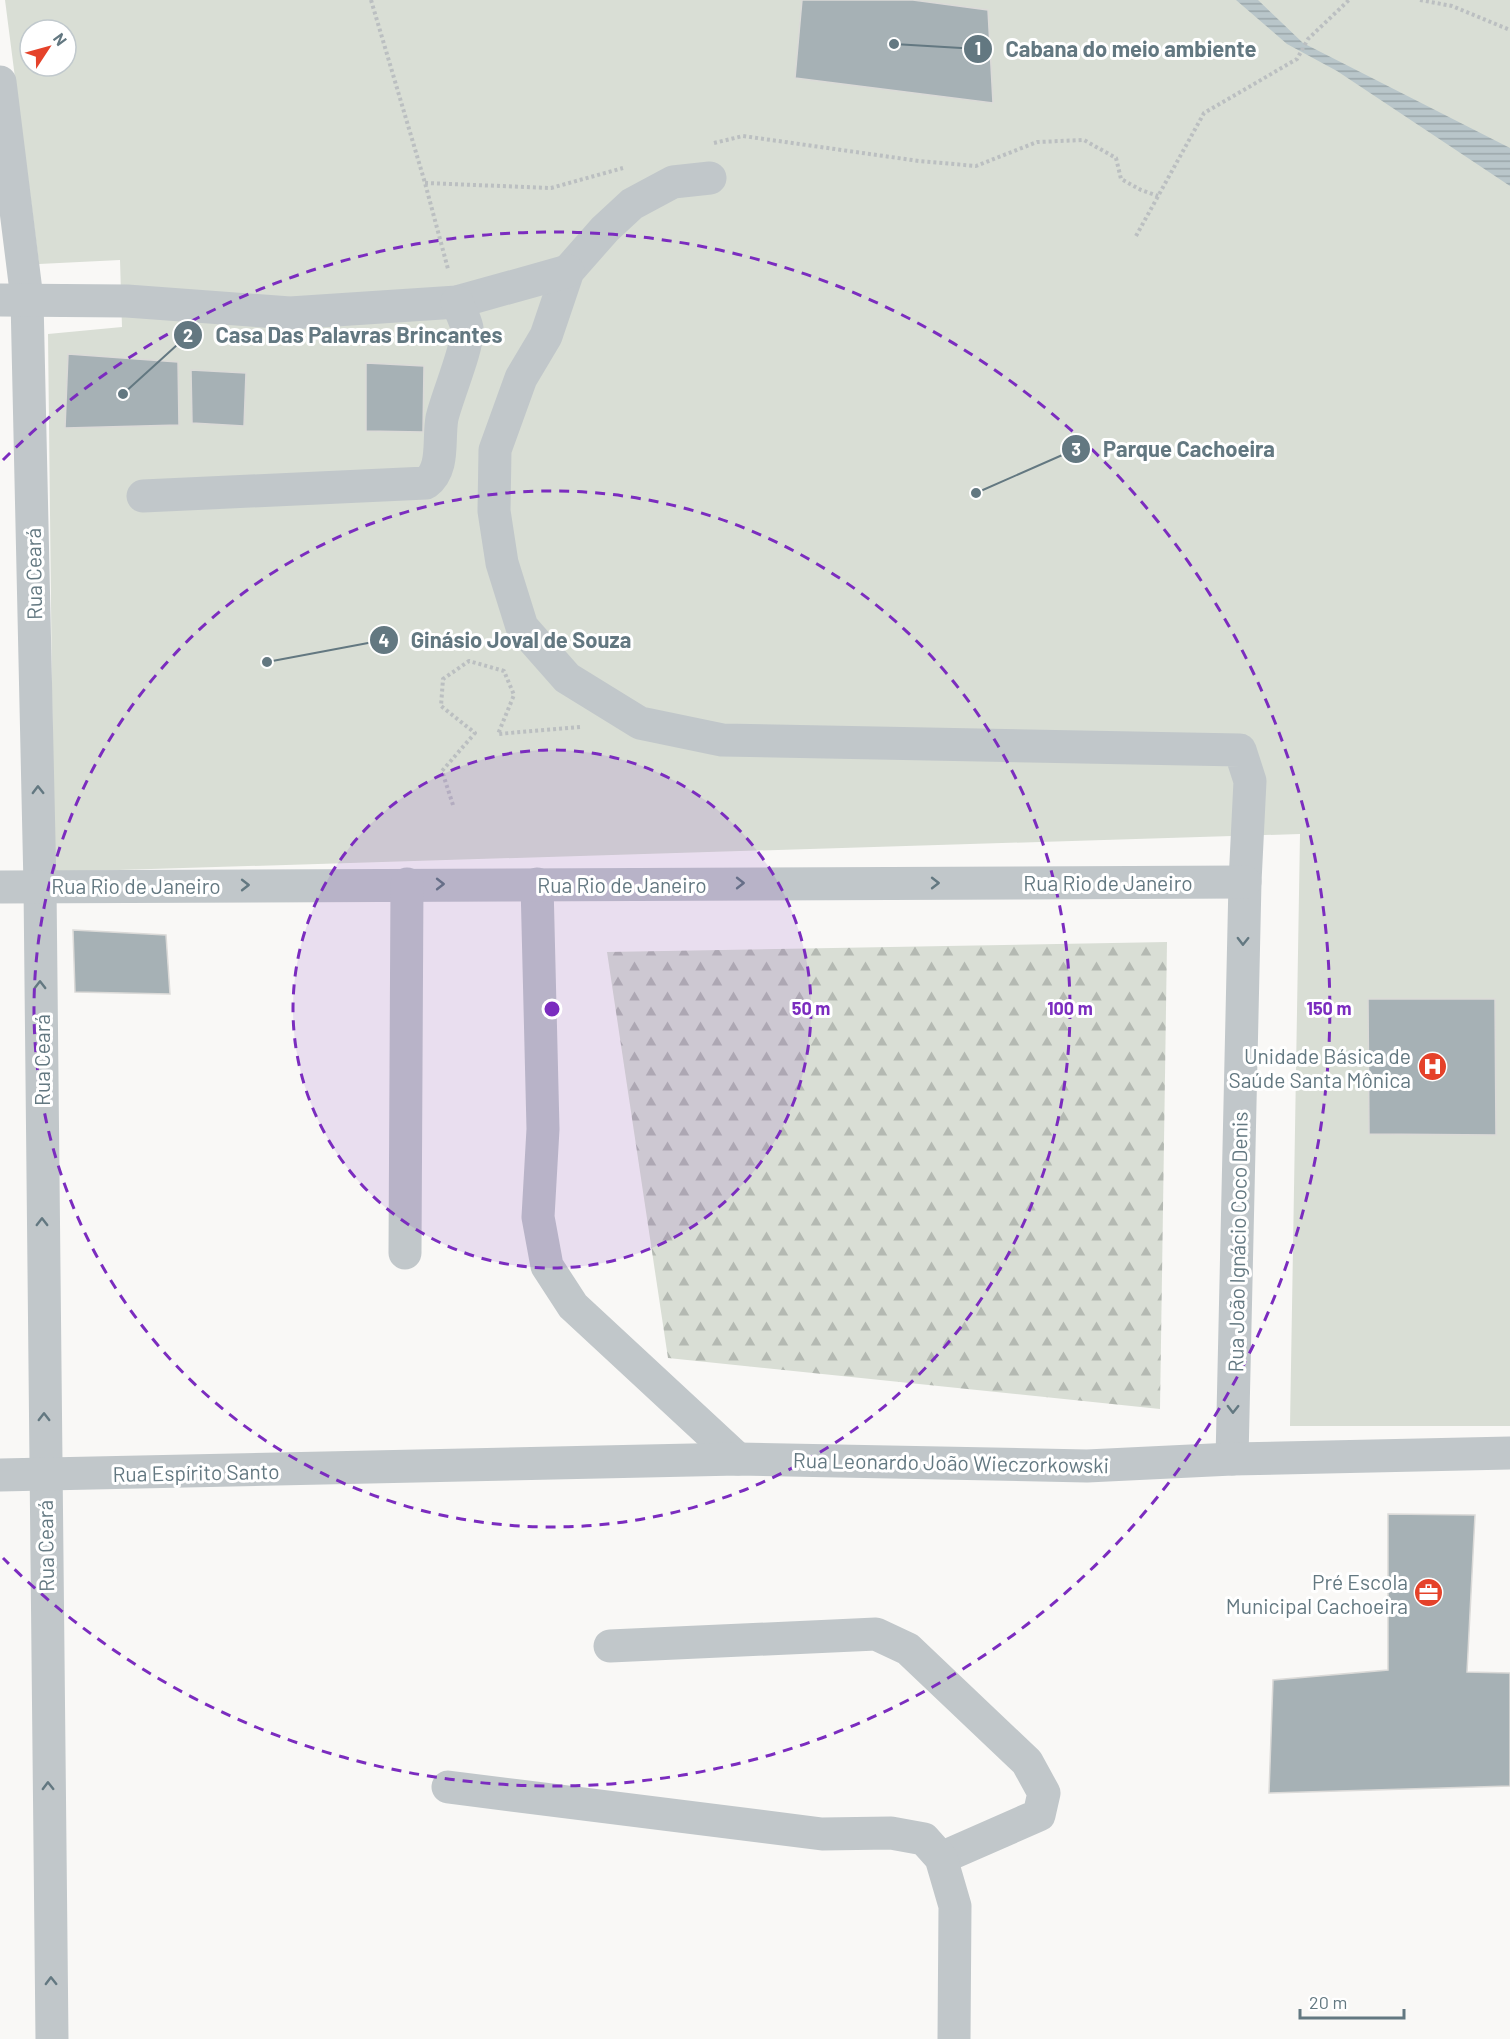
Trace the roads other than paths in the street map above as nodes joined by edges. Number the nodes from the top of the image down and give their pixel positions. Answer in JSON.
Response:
{"nodes":[{"id":1,"x":0,"y":82,"type":"edge"},
{"id":2,"x":710,"y":178,"type":"dead end"},
{"id":3,"x":568,"y":271,"type":"junction"},
{"id":4,"x":14,"y":300,"type":"edge"},
{"id":5,"x":457,"y":302,"type":"junction"},
{"id":6,"x":143,"y":496,"type":"dead end"},
{"id":7,"x":1245,"y":882,"type":"junction"},
{"id":8,"x":407,"y":884,"type":"junction"},
{"id":9,"x":537,"y":884,"type":"junction"},
{"id":10,"x":40,"y":886,"type":"junction"},
{"id":11,"x":0,"y":887,"type":"edge"},
{"id":12,"x":405,"y":1253,"type":"dead end"},
{"id":13,"x":1510,"y":1453,"type":"edge"},
{"id":14,"x":738,"y":1459,"type":"junction"},
{"id":15,"x":1232,"y":1459,"type":"junction"},
{"id":16,"x":392,"y":1467,"type":"joint"},
{"id":17,"x":0,"y":1475,"type":"edge"},
{"id":18,"x":44,"y":1475,"type":"junction"},
{"id":19,"x":609,"y":1646,"type":"dead end"},
{"id":20,"x":448,"y":1787,"type":"dead end"},
{"id":21,"x":941,"y":1858,"type":"junction"},
{"id":22,"x":52,"y":2039,"type":"edge"},
{"id":23,"x":954,"y":2039,"type":"edge"}],
"edges":[{"from":1,"to":4,"type":"street","name":"Rua Ceará"},
{"from":2,"to":3,"type":"street"},
{"from":3,"to":5,"type":"street"},
{"from":3,"to":7,"type":"street","name":"Rua João Ignácio Coco Denis"},
{"from":4,"to":5,"type":"street"},
{"from":10,"to":4,"type":"street","name":"Rua Ceará","one_way":true},
{"from":5,"to":6,"type":"street"},
{"from":9,"to":7,"type":"street","name":"Rua Rio de Janeiro","one_way":true},
{"from":7,"to":15,"type":"street","name":"Rua João Ignácio Coco Denis","one_way":true},
{"from":8,"to":9,"type":"street","name":"Rua Rio de Janeiro","one_way":true},
{"from":10,"to":8,"type":"street","name":"Rua Rio de Janeiro","one_way":true},
{"from":8,"to":12,"type":"street"},
{"from":9,"to":14,"type":"street"},
{"from":10,"to":11,"type":"street","name":"Rua Rio de Janeiro"},
{"from":18,"to":10,"type":"street","name":"Rua Ceará","one_way":true},
{"from":13,"to":15,"type":"street","name":"Rua Leonardo João Wieczorkowski"},
{"from":14,"to":15,"type":"street","name":"Rua Leonardo João Wieczorkowski"},
{"from":14,"to":16,"type":"street","name":"Rua Leonardo João Wieczorkowski"},
{"from":16,"to":18,"type":"street","name":"Rua Espírito Santo"},
{"from":17,"to":18,"type":"street","name":"Rua Espírito Santo"},
{"from":22,"to":18,"type":"street","name":"Rua Ceará","one_way":true},
{"from":19,"to":21,"type":"street"},
{"from":20,"to":21,"type":"street"},
{"from":21,"to":23,"type":"street"}]}
